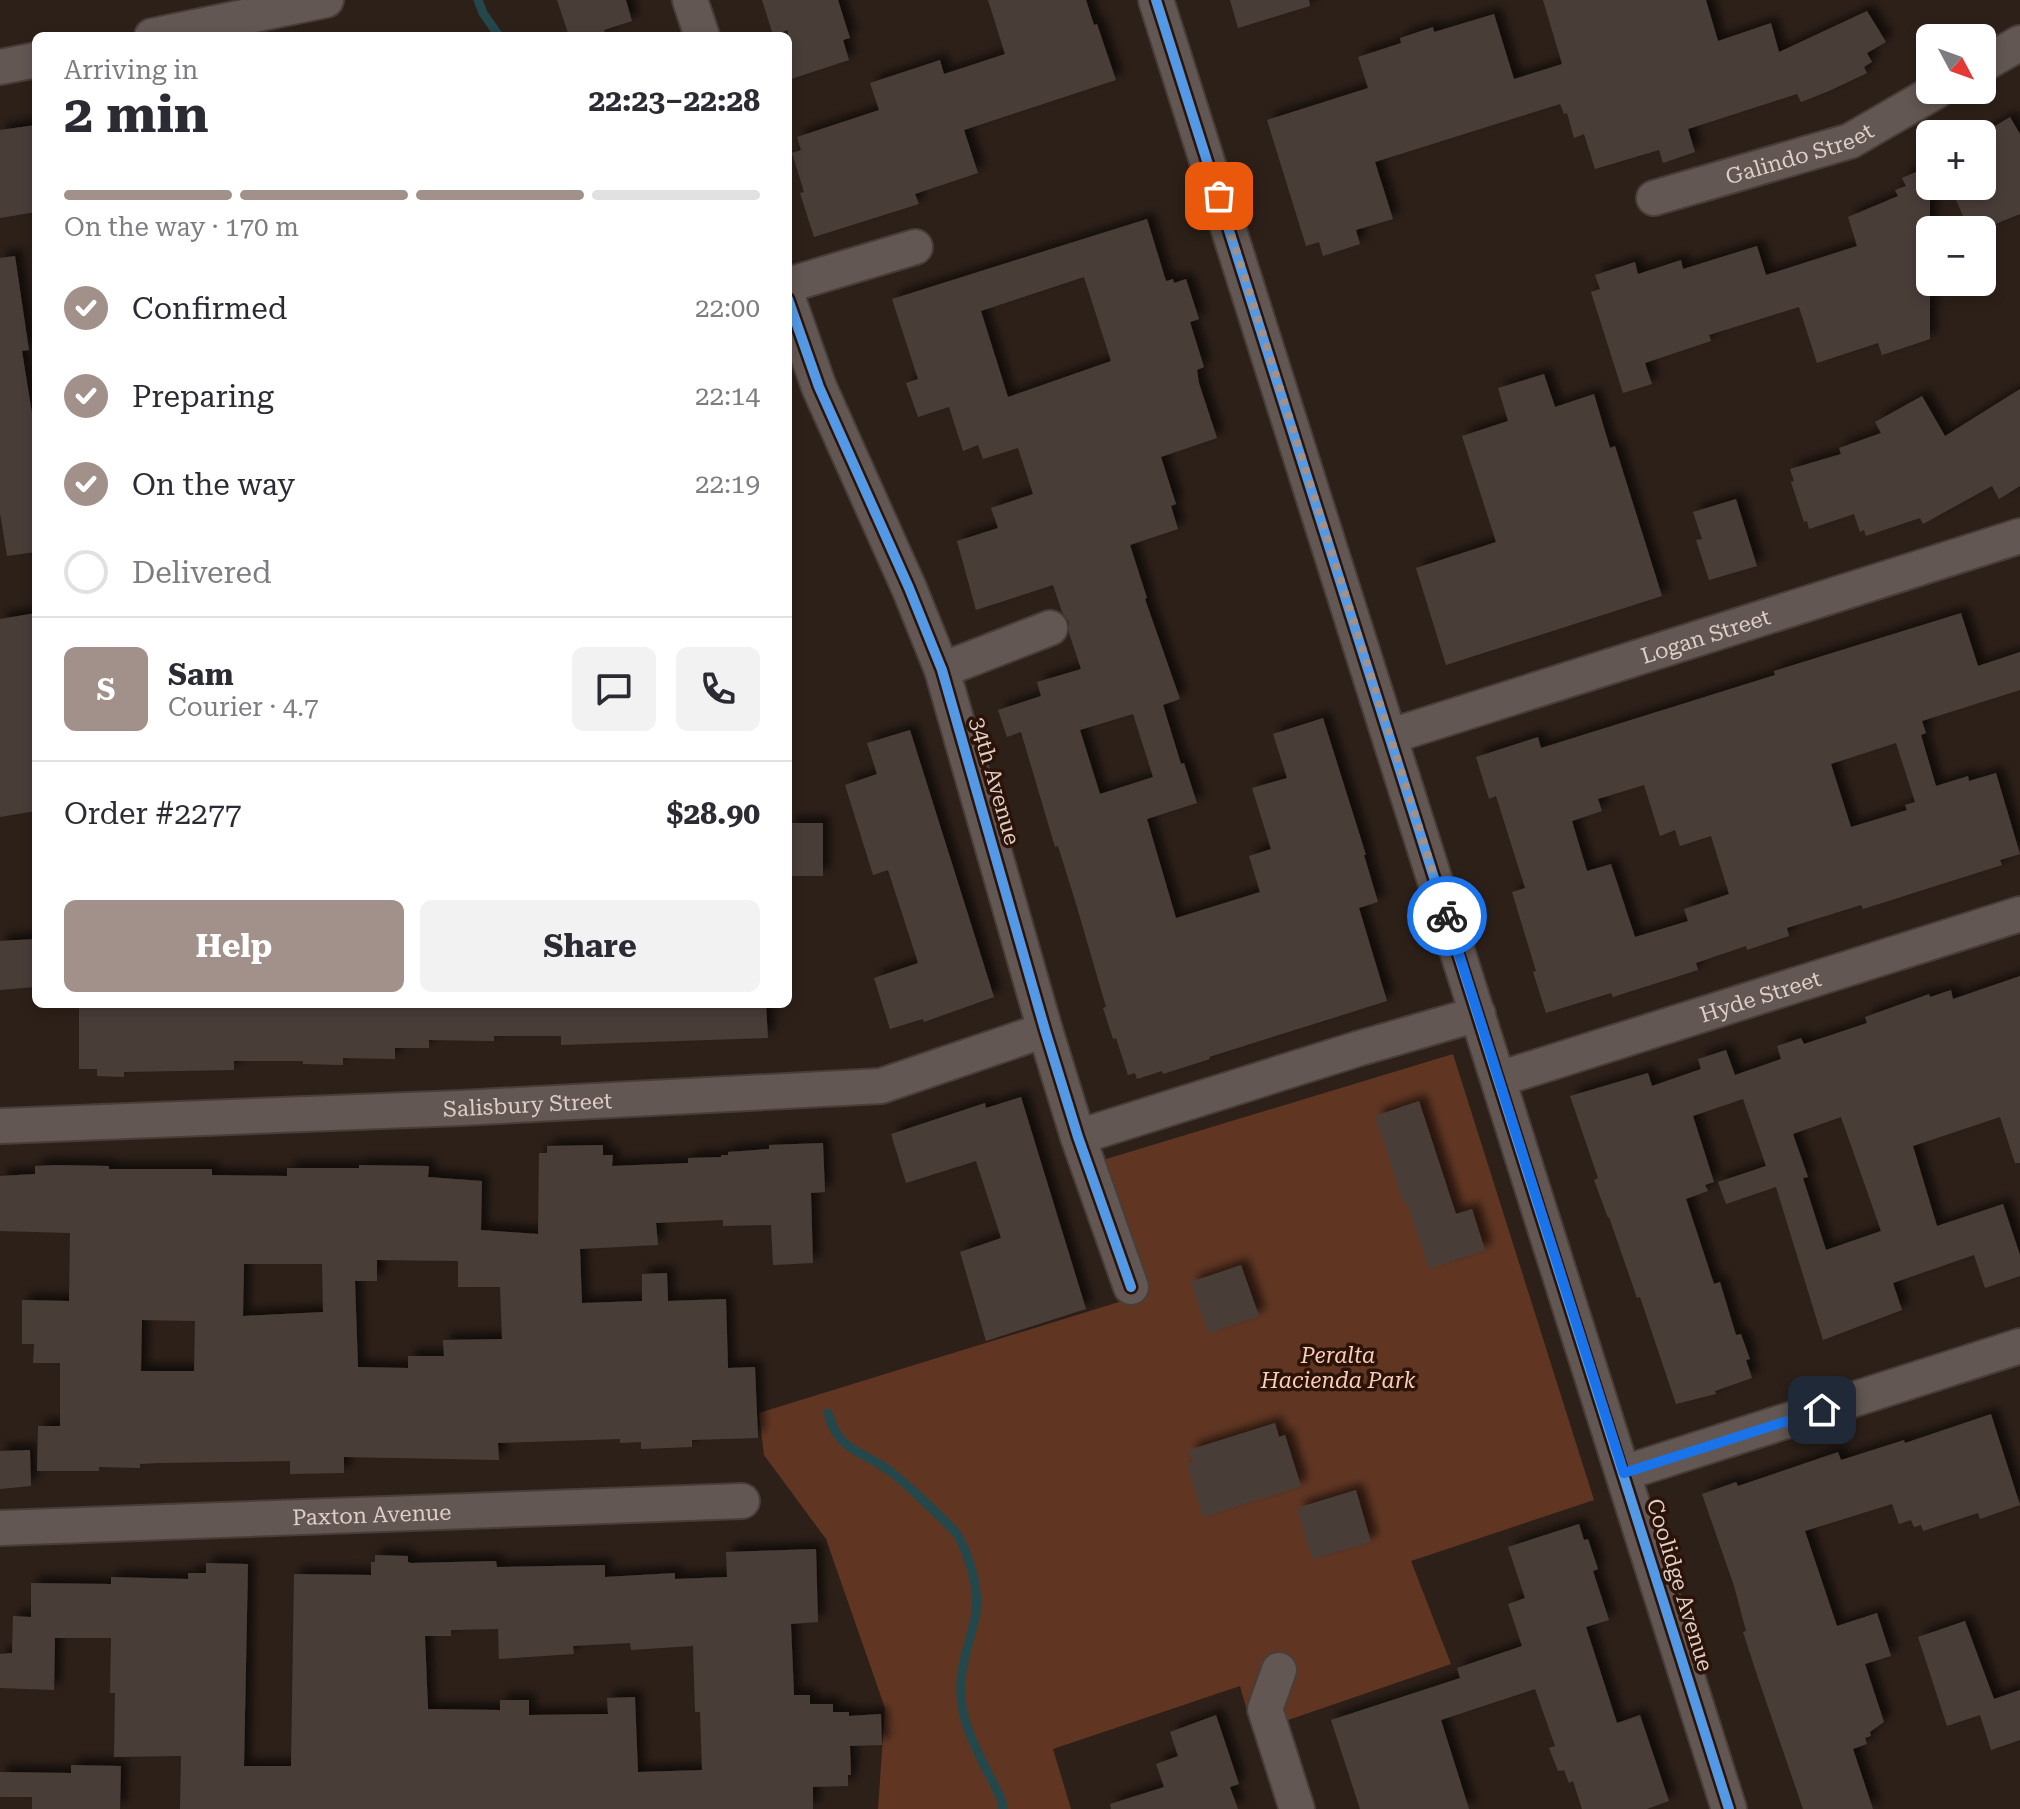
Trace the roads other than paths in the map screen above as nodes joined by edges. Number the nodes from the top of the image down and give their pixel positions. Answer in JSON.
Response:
{"nodes":[{"id":1,"x":326,"y":0,"type":"edge"},
{"id":2,"x":690,"y":0,"type":"edge"},
{"id":3,"x":1156,"y":0,"type":"edge"},
{"id":4,"x":171,"y":32,"type":"edge"},
{"id":5,"x":701,"y":32,"type":"edge"},
{"id":6,"x":2020,"y":43,"type":"edge"},
{"id":7,"x":1996,"y":57,"type":"edge"},
{"id":8,"x":32,"y":61,"type":"edge"},
{"id":9,"x":0,"y":67,"type":"edge"},
{"id":10,"x":1916,"y":103,"type":"edge"},
{"id":11,"x":1654,"y":198,"type":"dead end"},
{"id":12,"x":915,"y":247,"type":"dead end"},
{"id":13,"x":792,"y":284,"type":"edge"},
{"id":14,"x":792,"y":310,"type":"edge"},
{"id":15,"x":2020,"y":536,"type":"edge"},
{"id":16,"x":1050,"y":628,"type":"dead end"},
{"id":17,"x":942,"y":670,"type":"junction"},
{"id":18,"x":1391,"y":736,"type":"junction"},
{"id":19,"x":2020,"y":914,"type":"edge"},
{"id":20,"x":1478,"y":1014,"type":"junction"},
{"id":21,"x":1045,"y":1030,"type":"junction"},
{"id":22,"x":1499,"y":1079,"type":"junction"},
{"id":23,"x":0,"y":1126,"type":"edge"},
{"id":24,"x":1078,"y":1137,"type":"junction"},
{"id":25,"x":1131,"y":1287,"type":"dead end"},
{"id":26,"x":2020,"y":1346,"type":"edge"},
{"id":27,"x":1624,"y":1473,"type":"junction"},
{"id":28,"x":742,"y":1501,"type":"dead end"},
{"id":29,"x":0,"y":1528,"type":"edge"},
{"id":30,"x":1279,"y":1670,"type":"dead end"},
{"id":31,"x":1297,"y":1809,"type":"edge"},
{"id":32,"x":1729,"y":1809,"type":"edge"}],
"edges":[{"from":1,"to":4,"type":"street"},
{"from":2,"to":5,"type":"street"},
{"from":3,"to":18,"type":"street","name":"Coolidge Avenue"},
{"from":6,"to":7,"type":"street"},
{"from":8,"to":9,"type":"street"},
{"from":10,"to":11,"type":"street","name":"Galindo Street"},
{"from":12,"to":13,"type":"street"},
{"from":14,"to":17,"type":"street","name":"34th Avenue"},
{"from":15,"to":18,"type":"street","name":"Logan Street"},
{"from":16,"to":17,"type":"street"},
{"from":17,"to":21,"type":"street","name":"34th Avenue"},
{"from":18,"to":20,"type":"street","name":"Coolidge Avenue"},
{"from":19,"to":22,"type":"street","name":"Hyde Street"},
{"from":20,"to":22,"type":"street","name":"Coolidge Avenue"},
{"from":20,"to":24,"type":"street"},
{"from":21,"to":23,"type":"street","name":"Salisbury Street"},
{"from":21,"to":24,"type":"street","name":"34th Avenue"},
{"from":22,"to":27,"type":"street","name":"Coolidge Avenue"},
{"from":24,"to":25,"type":"street","name":"34th Avenue"},
{"from":26,"to":27,"type":"street"},
{"from":27,"to":32,"type":"street","name":"Coolidge Avenue"},
{"from":28,"to":29,"type":"street","name":"Paxton Avenue"},
{"from":30,"to":31,"type":"street"}]}
